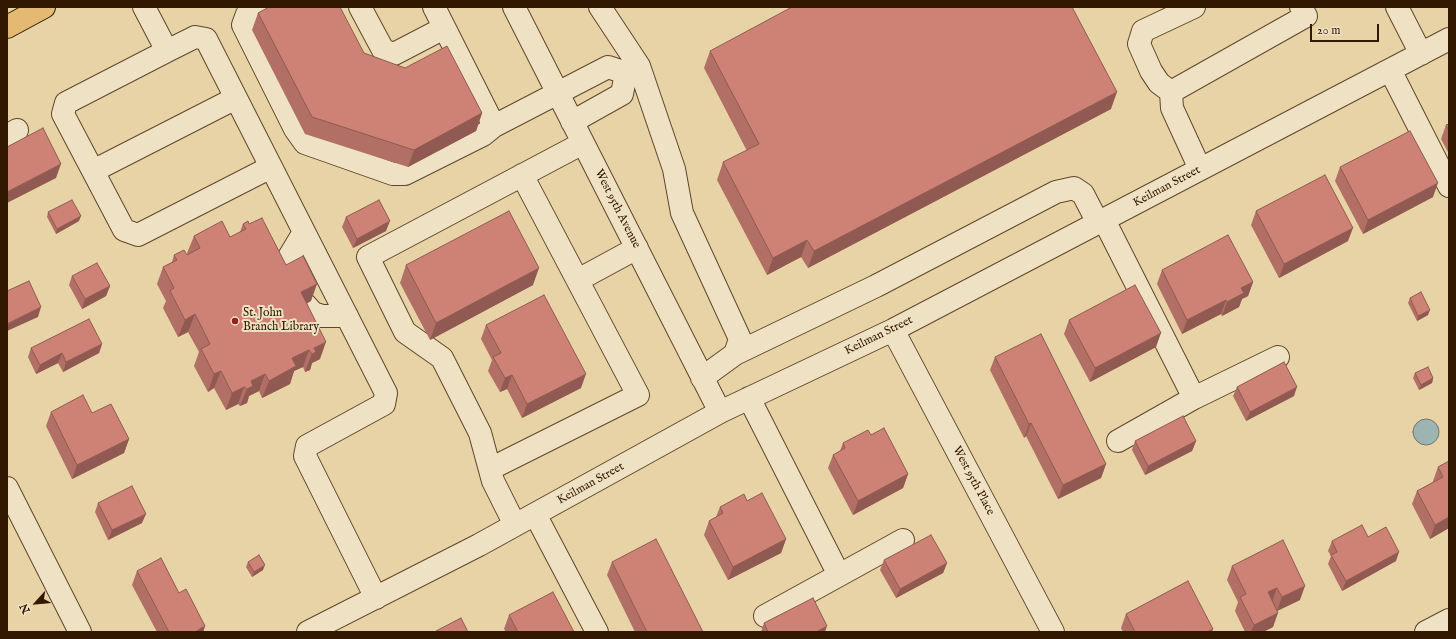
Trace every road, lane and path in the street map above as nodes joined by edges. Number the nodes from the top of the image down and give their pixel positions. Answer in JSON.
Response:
{"nodes":[{"id":1,"x":44,"y":7,"type":"edge"},
{"id":2,"x":144,"y":7,"type":"edge"},
{"id":3,"x":259,"y":7,"type":"edge"},
{"id":4,"x":360,"y":7,"type":"edge"},
{"id":5,"x":434,"y":7,"type":"edge"},
{"id":6,"x":514,"y":7,"type":"edge"},
{"id":7,"x":600,"y":7,"type":"edge"},
{"id":8,"x":1194,"y":7,"type":"edge"},
{"id":9,"x":1301,"y":7,"type":"edge"},
{"id":10,"x":1397,"y":7,"type":"edge"},
{"id":11,"x":7,"y":27,"type":"edge"},
{"id":12,"x":444,"y":28,"type":"junction"},
{"id":13,"x":1449,"y":39,"type":"edge"},
{"id":14,"x":167,"y":51,"type":"junction"},
{"id":15,"x":1421,"y":54,"type":"junction"},
{"id":16,"x":632,"y":69,"type":"junction"},
{"id":17,"x":1390,"y":70,"type":"junction"},
{"id":18,"x":1171,"y":92,"type":"junction"},
{"id":19,"x":558,"y":93,"type":"junction"},
{"id":20,"x":236,"y":98,"type":"junction"},
{"id":21,"x":572,"y":122,"type":"junction"},
{"id":22,"x":494,"y":126,"type":"junction"},
{"id":23,"x":583,"y":143,"type":"junction"},
{"id":24,"x":271,"y":167,"type":"junction"},
{"id":25,"x":1200,"y":169,"type":"junction"},
{"id":26,"x":93,"y":171,"type":"junction"},
{"id":27,"x":522,"y":175,"type":"junction"},
{"id":28,"x":1449,"y":186,"type":"edge"},
{"id":29,"x":1101,"y":222,"type":"junction"},
{"id":30,"x":304,"y":232,"type":"junction"},
{"id":31,"x":636,"y":248,"type":"junction"},
{"id":32,"x":291,"y":277,"type":"edge"},
{"id":33,"x":578,"y":280,"type":"junction"},
{"id":34,"x":305,"y":304,"type":"edge"},
{"id":35,"x":347,"y":316,"type":"junction"},
{"id":36,"x":893,"y":330,"type":"junction"},
{"id":37,"x":735,"y":354,"type":"junction"},
{"id":38,"x":1278,"y":357,"type":"dead end"},
{"id":39,"x":702,"y":378,"type":"junction"},
{"id":40,"x":749,"y":398,"type":"junction"},
{"id":41,"x":1194,"y":398,"type":"junction"},
{"id":42,"x":720,"y":412,"type":"junction"},
{"id":43,"x":1118,"y":441,"type":"dead end"},
{"id":44,"x":490,"y":469,"type":"junction"},
{"id":45,"x":7,"y":488,"type":"edge"},
{"id":46,"x":535,"y":514,"type":"junction"},
{"id":47,"x":515,"y":525,"type":"junction"},
{"id":48,"x":903,"y":540,"type":"dead end"},
{"id":49,"x":839,"y":575,"type":"junction"},
{"id":50,"x":376,"y":598,"type":"junction"},
{"id":51,"x":765,"y":616,"type":"dead end"},
{"id":52,"x":1449,"y":620,"type":"edge"},
{"id":53,"x":80,"y":632,"type":"edge"},
{"id":54,"x":308,"y":632,"type":"edge"},
{"id":55,"x":597,"y":632,"type":"edge"},
{"id":56,"x":1053,"y":632,"type":"edge"},
{"id":57,"x":1426,"y":632,"type":"edge"}],
"edges":[{"from":1,"to":11,"type":"highway"},
{"from":2,"to":14,"type":"street"},
{"from":3,"to":22,"type":"street"},
{"from":4,"to":12,"type":"street"},
{"from":5,"to":12,"type":"street"},
{"from":6,"to":19,"type":"street","name":"West 95th Avenue"},
{"from":7,"to":16,"type":"street"},
{"from":8,"to":18,"type":"street"},
{"from":9,"to":18,"type":"street"},
{"from":10,"to":15,"type":"street"},
{"from":12,"to":22,"type":"street"},
{"from":13,"to":15,"type":"street","name":"Keilman Street"},
{"from":14,"to":20,"type":"street"},
{"from":14,"to":26,"type":"street"},
{"from":15,"to":17,"type":"street","name":"Keilman Street"},
{"from":16,"to":19,"type":"street"},
{"from":16,"to":21,"type":"street"},
{"from":16,"to":37,"type":"street"},
{"from":17,"to":25,"type":"street","name":"Keilman Street"},
{"from":17,"to":28,"type":"street"},
{"from":18,"to":25,"type":"street"},
{"from":19,"to":21,"type":"street","name":"West 95th Avenue"},
{"from":19,"to":22,"type":"street"},
{"from":20,"to":24,"type":"street"},
{"from":20,"to":26,"type":"street"},
{"from":21,"to":23,"type":"street","name":"West 95th Avenue"},
{"from":23,"to":27,"type":"street"},
{"from":23,"to":31,"type":"street","name":"West 95th Avenue"},
{"from":24,"to":26,"type":"street"},
{"from":24,"to":30,"type":"street"},
{"from":25,"to":29,"type":"street","name":"Keilman Street"},
{"from":27,"to":33,"type":"street"},
{"from":27,"to":44,"type":"street"},
{"from":29,"to":36,"type":"street","name":"Keilman Street"},
{"from":29,"to":37,"type":"street"},
{"from":29,"to":41,"type":"street"},
{"from":30,"to":32,"type":"street"},
{"from":30,"to":35,"type":"street"},
{"from":31,"to":33,"type":"street"},
{"from":31,"to":39,"type":"street","name":"West 95th Avenue"},
{"from":33,"to":44,"type":"street"},
{"from":34,"to":35,"type":"street"},
{"from":35,"to":50,"type":"street"},
{"from":36,"to":40,"type":"street","name":"Keilman Street"},
{"from":36,"to":56,"type":"street","name":"West 95th Place"},
{"from":37,"to":39,"type":"street"},
{"from":38,"to":41,"type":"street"},
{"from":39,"to":42,"type":"street","name":"West 95th Avenue"},
{"from":40,"to":42,"type":"street","name":"Keilman Street"},
{"from":40,"to":49,"type":"street"},
{"from":41,"to":43,"type":"street"},
{"from":42,"to":46,"type":"street","name":"Keilman Street"},
{"from":44,"to":47,"type":"street"},
{"from":45,"to":53,"type":"street"},
{"from":46,"to":47,"type":"street","name":"Keilman Street"},
{"from":46,"to":55,"type":"street"},
{"from":47,"to":50,"type":"street","name":"Keilman Street"},
{"from":48,"to":49,"type":"street"},
{"from":49,"to":51,"type":"street"},
{"from":50,"to":54,"type":"street","name":"Keilman Street"},
{"from":52,"to":57,"type":"street"}]}
